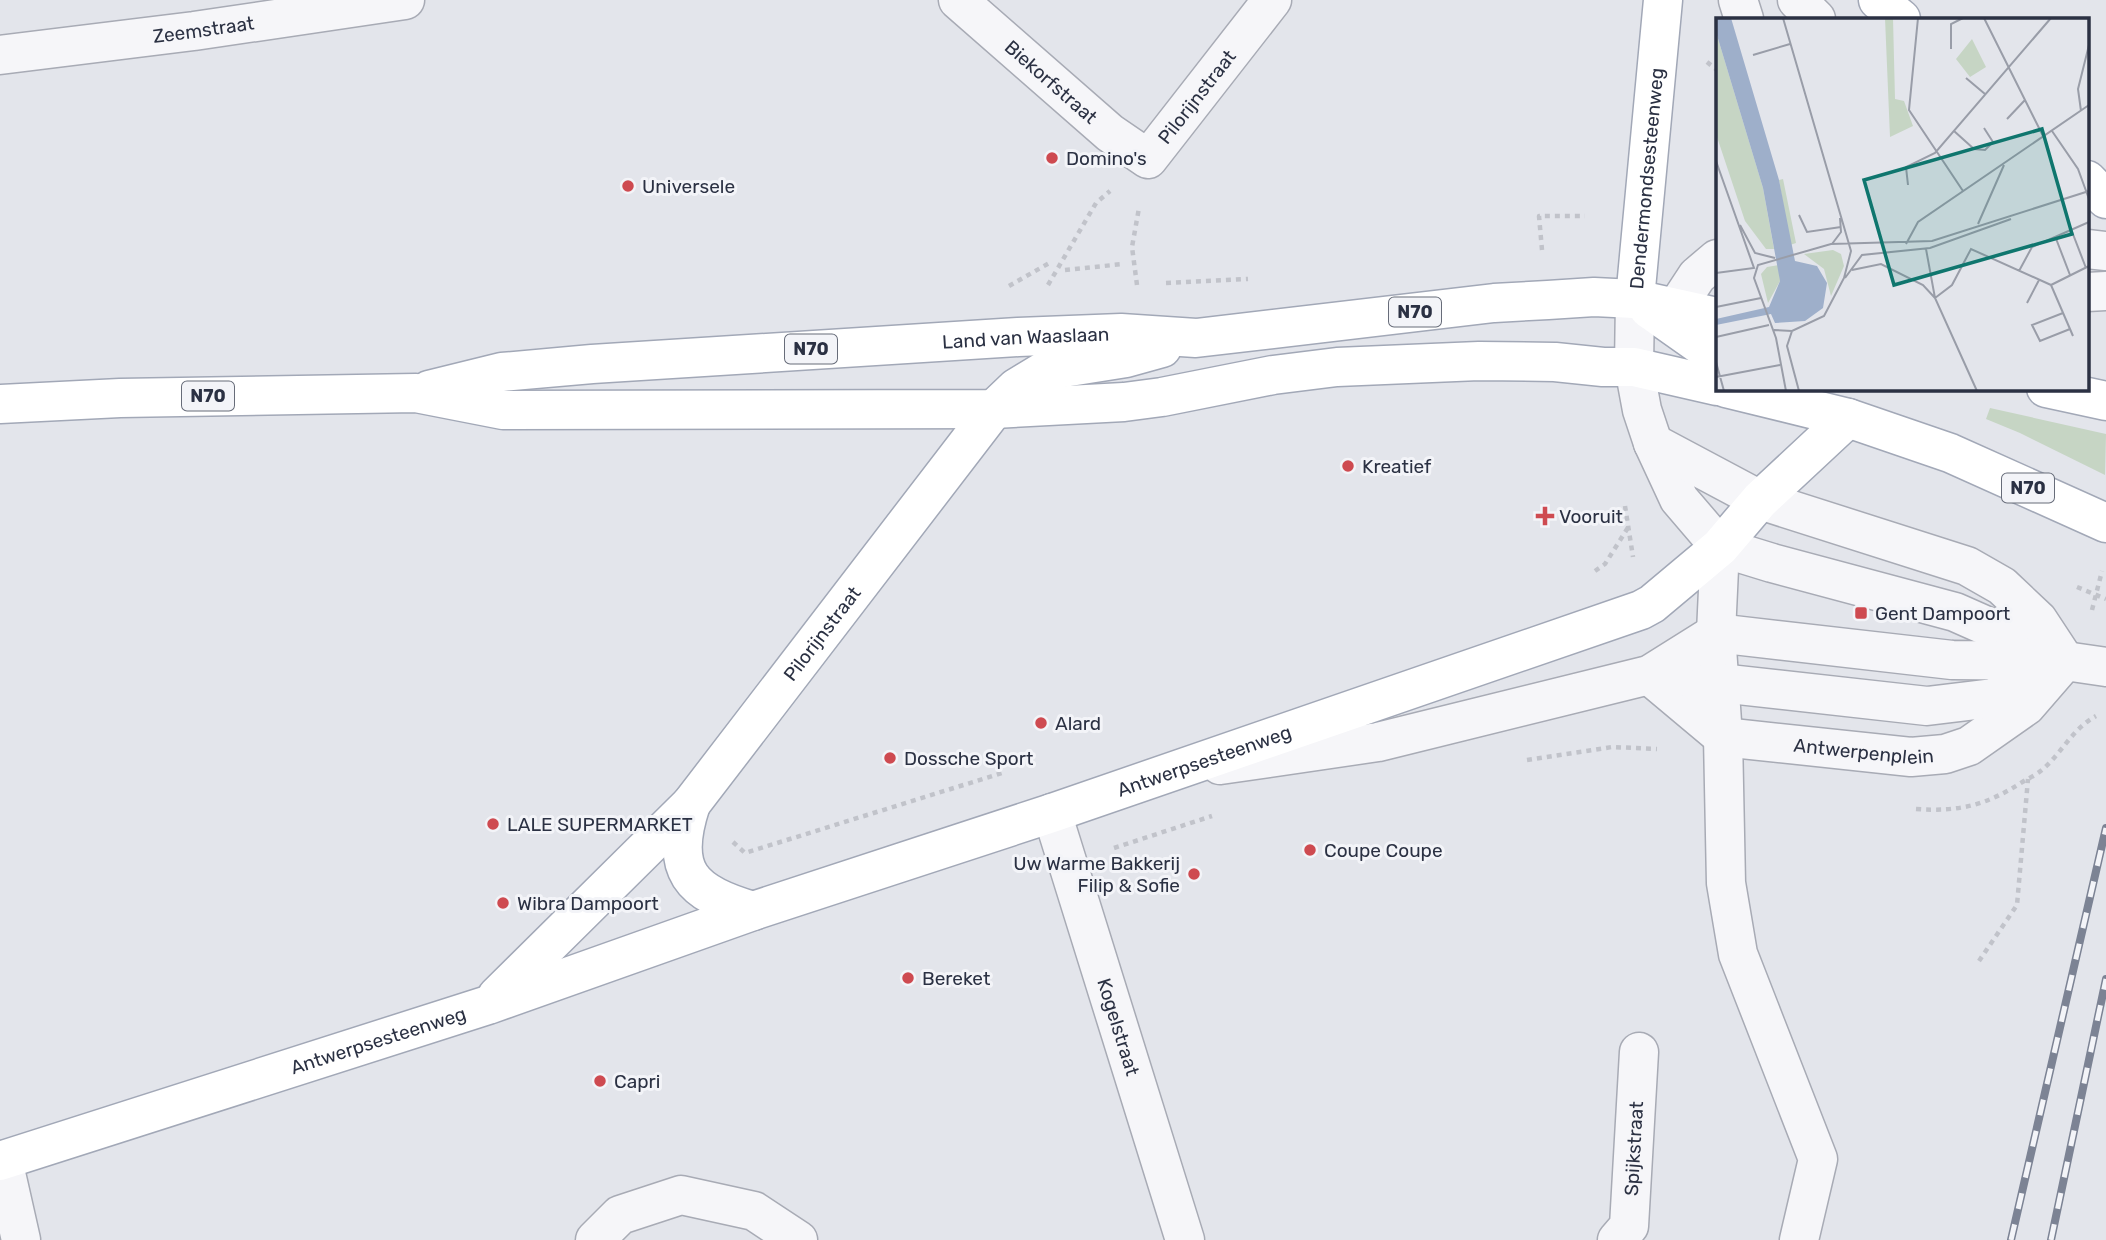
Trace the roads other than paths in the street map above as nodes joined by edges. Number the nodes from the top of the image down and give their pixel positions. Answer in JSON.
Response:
{"nodes":[{"id":1,"x":405,"y":0,"type":"edge"},
{"id":2,"x":958,"y":0,"type":"edge"},
{"id":3,"x":1272,"y":0,"type":"edge"},
{"id":4,"x":1663,"y":0,"type":"edge"},
{"id":5,"x":1738,"y":0,"type":"edge"},
{"id":6,"x":1797,"y":0,"type":"edge"},
{"id":7,"x":1878,"y":0,"type":"edge"},
{"id":8,"x":192,"y":16,"type":"edge"},
{"id":9,"x":1744,"y":18,"type":"edge"},
{"id":10,"x":1815,"y":18,"type":"edge"},
{"id":11,"x":1900,"y":18,"type":"edge"},
{"id":12,"x":0,"y":55,"type":"edge"},
{"id":13,"x":1148,"y":159,"type":"joint"},
{"id":14,"x":2088,"y":249,"type":"edge"},
{"id":15,"x":2106,"y":251,"type":"edge"},
{"id":16,"x":1716,"y":260,"type":"edge"},
{"id":17,"x":2106,"y":291,"type":"edge"},
{"id":18,"x":2088,"y":292,"type":"edge"},
{"id":19,"x":1635,"y":299,"type":"junction"},
{"id":20,"x":1676,"y":308,"type":"junction"},
{"id":21,"x":1716,"y":317,"type":"edge"},
{"id":22,"x":1196,"y":338,"type":"junction"},
{"id":23,"x":1716,"y":356,"type":"edge"},
{"id":24,"x":607,"y":363,"type":"junction"},
{"id":25,"x":1634,"y":367,"type":"junction"},
{"id":26,"x":1716,"y":386,"type":"edge"},
{"id":27,"x":1734,"y":390,"type":"edge"},
{"id":28,"x":1777,"y":390,"type":"edge"},
{"id":29,"x":2055,"y":390,"type":"edge"},
{"id":30,"x":416,"y":393,"type":"junction"},
{"id":31,"x":2106,"y":401,"type":"edge"},
{"id":32,"x":0,"y":404,"type":"edge"},
{"id":33,"x":994,"y":409,"type":"junction"},
{"id":34,"x":1811,"y":409,"type":"junction"},
{"id":35,"x":607,"y":411,"type":"junction"},
{"id":36,"x":1848,"y":418,"type":"junction"},
{"id":37,"x":1653,"y":443,"type":"junction"},
{"id":38,"x":1760,"y":500,"type":"junction"},
{"id":39,"x":2106,"y":523,"type":"edge"},
{"id":40,"x":1720,"y":547,"type":"junction"},
{"id":41,"x":1716,"y":633,"type":"junction"},
{"id":42,"x":2065,"y":661,"type":"junction"},
{"id":43,"x":2106,"y":667,"type":"edge"},
{"id":44,"x":1649,"y":675,"type":"junction"},
{"id":45,"x":1718,"y":683,"type":"junction"},
{"id":46,"x":1723,"y":737,"type":"junction"},
{"id":47,"x":1163,"y":774,"type":"junction"},
{"id":48,"x":691,"y":804,"type":"junction"},
{"id":49,"x":1052,"y":813,"type":"junction"},
{"id":50,"x":753,"y":911,"type":"junction"},
{"id":51,"x":488,"y":1005,"type":"junction"},
{"id":52,"x":1639,"y":1052,"type":"dead end"},
{"id":53,"x":1,"y":1161,"type":"edge"},
{"id":54,"x":21,"y":1240,"type":"edge"},
{"id":55,"x":595,"y":1240,"type":"edge"},
{"id":56,"x":798,"y":1240,"type":"edge"},
{"id":57,"x":1185,"y":1240,"type":"edge"},
{"id":58,"x":1617,"y":1240,"type":"edge"},
{"id":59,"x":1799,"y":1240,"type":"edge"}],
"edges":[{"from":1,"to":8,"type":"street","name":"Zeemstraat"},
{"from":2,"to":13,"type":"street","name":"Biekorfstraat"},
{"from":3,"to":13,"type":"street","name":"Pilorijnstraat"},
{"from":4,"to":19,"type":"main road","name":"Dendermondsesteenweg"},
{"from":5,"to":9,"type":"street"},
{"from":6,"to":10,"type":"street"},
{"from":7,"to":11,"type":"main road"},
{"from":8,"to":12,"type":"street","name":"Zeemstraat"},
{"from":14,"to":15,"type":"street"},
{"from":16,"to":20,"type":"street"},
{"from":17,"to":18,"type":"street"},
{"from":19,"to":20,"type":"main road","number":"N70"},
{"from":19,"to":22,"type":"main road","name":"Land van Waaslaan","number":"N70"},
{"from":19,"to":23,"type":"main road","name":"Dendermondsesteenweg"},
{"from":19,"to":25,"type":"street"},
{"from":20,"to":21,"type":"main road","number":"N70"},
{"from":22,"to":24,"type":"main road","name":"Land van Waaslaan","number":"N70"},
{"from":22,"to":33,"type":"main road","name":"Pilorijnstraat"},
{"from":24,"to":30,"type":"main road","name":"Land van Waaslaan","number":"N70"},
{"from":24,"to":35,"type":"main road"},
{"from":25,"to":26,"type":"main road","number":"N70"},
{"from":25,"to":33,"type":"main road","name":"Land van Waaslaan","number":"N70"},
{"from":25,"to":37,"type":"street"},
{"from":27,"to":34,"type":"main road","number":"N70"},
{"from":28,"to":34,"type":"main road"},
{"from":29,"to":31,"type":"main road"},
{"from":30,"to":32,"type":"main road","name":"Land van Waaslaan","number":"N70"},
{"from":30,"to":35,"type":"main road","name":"Land van Waaslaan","number":"N70"},
{"from":33,"to":35,"type":"main road","name":"Land van Waaslaan","number":"N70"},
{"from":33,"to":48,"type":"main road","name":"Pilorijnstraat"},
{"from":34,"to":36,"type":"main road","number":"N70"},
{"from":36,"to":38,"type":"main road"},
{"from":36,"to":39,"type":"main road","number":"N70"},
{"from":37,"to":38,"type":"street"},
{"from":37,"to":40,"type":"street"},
{"from":38,"to":40,"type":"main road"},
{"from":38,"to":42,"type":"street"},
{"from":40,"to":41,"type":"street"},
{"from":40,"to":42,"type":"street"},
{"from":40,"to":47,"type":"main road","name":"Antwerpsesteenweg"},
{"from":41,"to":42,"type":"street"},
{"from":41,"to":44,"type":"street"},
{"from":41,"to":45,"type":"street"},
{"from":42,"to":43,"type":"street"},
{"from":42,"to":45,"type":"street"},
{"from":42,"to":46,"type":"street","name":"Antwerpenplein"},
{"from":44,"to":45,"type":"street"},
{"from":44,"to":46,"type":"street"},
{"from":44,"to":47,"type":"street"},
{"from":45,"to":46,"type":"street"},
{"from":46,"to":59,"type":"street"},
{"from":47,"to":49,"type":"main road","name":"Antwerpsesteenweg"},
{"from":48,"to":50,"type":"main road"},
{"from":48,"to":51,"type":"main road","name":"Pilorijnstraat"},
{"from":49,"to":50,"type":"main road","name":"Antwerpsesteenweg"},
{"from":49,"to":57,"type":"street","name":"Kogelstraat"},
{"from":50,"to":51,"type":"main road","name":"Antwerpsesteenweg"},
{"from":51,"to":53,"type":"main road","name":"Antwerpsesteenweg"},
{"from":52,"to":58,"type":"street","name":"Spijkstraat"},
{"from":53,"to":54,"type":"street"},
{"from":55,"to":56,"type":"street"}]}
